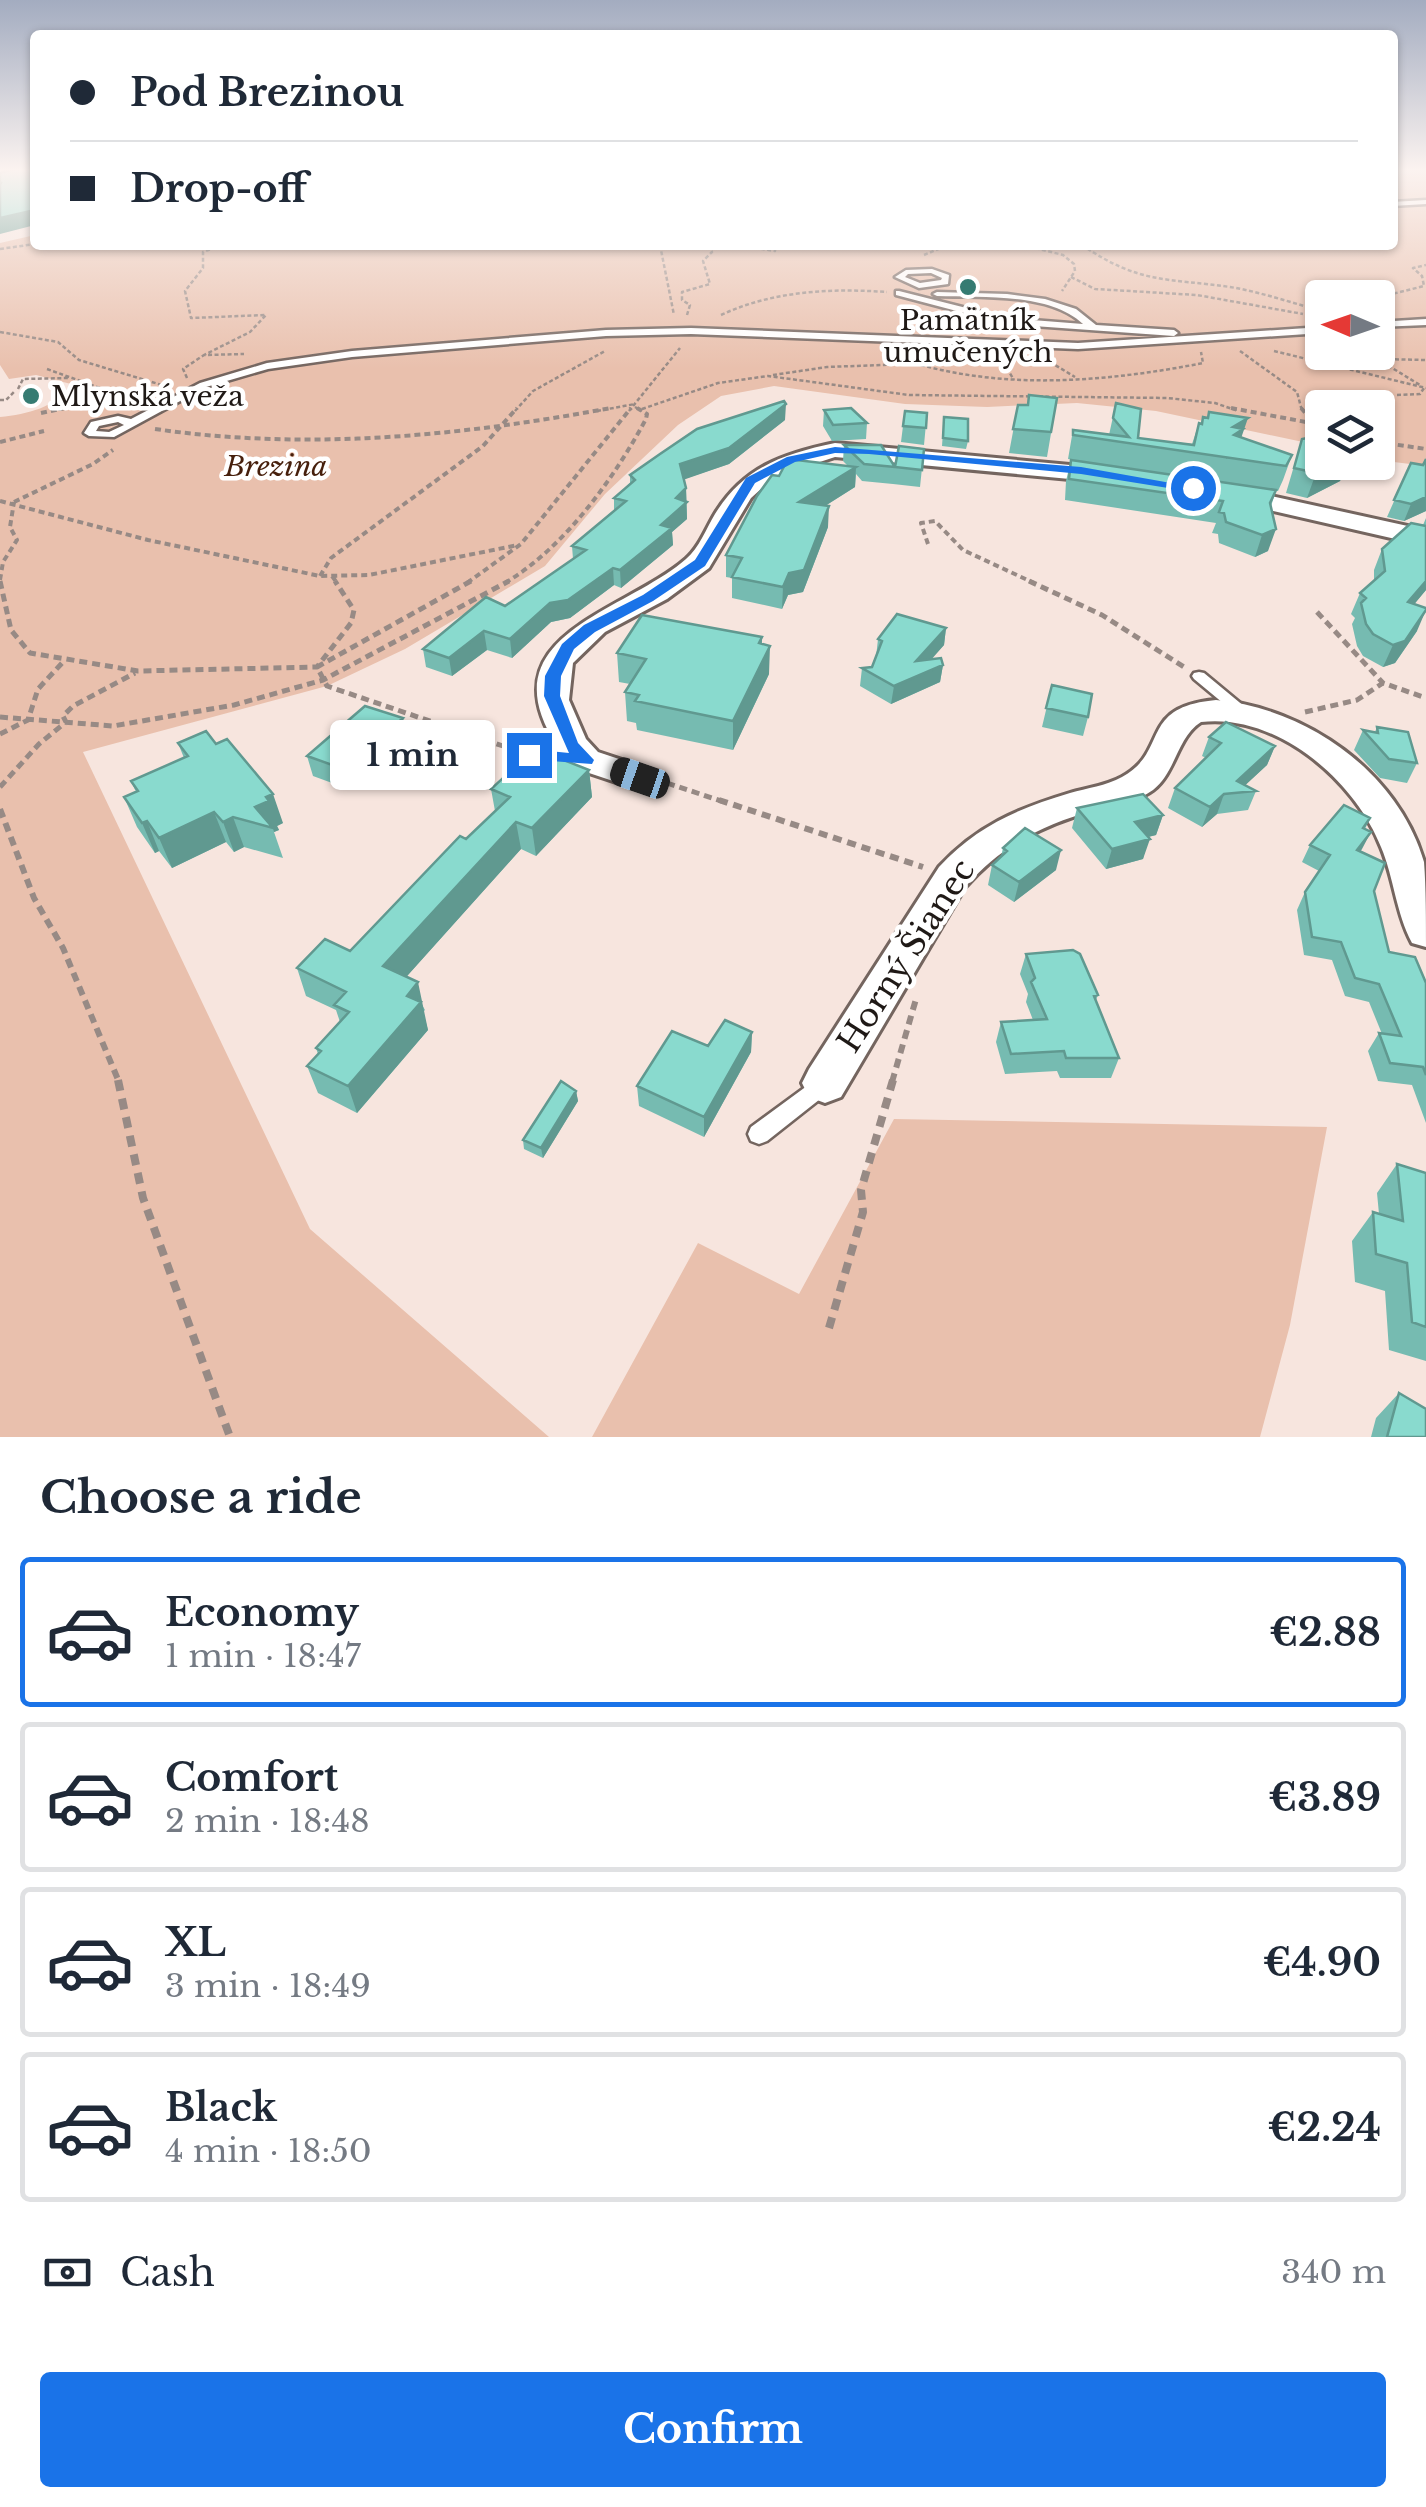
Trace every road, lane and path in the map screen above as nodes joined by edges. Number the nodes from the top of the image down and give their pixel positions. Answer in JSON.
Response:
{"nodes":[{"id":1,"x":30,"y":245,"type":"edge"},
{"id":2,"x":0,"y":249,"type":"edge"},
{"id":3,"x":208,"y":250,"type":"edge"},
{"id":4,"x":661,"y":250,"type":"edge"},
{"id":5,"x":711,"y":250,"type":"edge"},
{"id":6,"x":1041,"y":250,"type":"edge"},
{"id":7,"x":1089,"y":250,"type":"edge"},
{"id":8,"x":1426,"y":265,"type":"edge"},
{"id":9,"x":931,"y":286,"type":"junction"},
{"id":10,"x":899,"y":293,"type":"junction"},
{"id":11,"x":820,"y":294,"type":"junction"},
{"id":12,"x":953,"y":294,"type":"junction"},
{"id":13,"x":1395,"y":294,"type":"edge"},
{"id":14,"x":1305,"y":309,"type":"edge"},
{"id":15,"x":1305,"y":311,"type":"edge"},
{"id":16,"x":260,"y":313,"type":"dead end"},
{"id":17,"x":718,"y":317,"type":"dead end"},
{"id":18,"x":1426,"y":322,"type":"edge"},
{"id":19,"x":1395,"y":324,"type":"edge"},
{"id":20,"x":1096,"y":328,"type":"junction"},
{"id":21,"x":641,"y":331,"type":"junction"},
{"id":22,"x":691,"y":331,"type":"junction"},
{"id":23,"x":1305,"y":331,"type":"edge"},
{"id":24,"x":0,"y":332,"type":"edge"},
{"id":25,"x":706,"y":332,"type":"junction"},
{"id":26,"x":1265,"y":334,"type":"junction"},
{"id":27,"x":848,"y":340,"type":"junction"},
{"id":28,"x":1218,"y":340,"type":"junction"},
{"id":29,"x":1260,"y":347,"type":"dead end"},
{"id":30,"x":1395,"y":359,"type":"edge"},
{"id":31,"x":1426,"y":360,"type":"edge"},
{"id":32,"x":908,"y":364,"type":"junction"},
{"id":33,"x":47,"y":368,"type":"dead end"},
{"id":34,"x":1395,"y":370,"type":"edge"},
{"id":35,"x":768,"y":376,"type":"junction"},
{"id":36,"x":72,"y":377,"type":"junction"},
{"id":37,"x":1425,"y":389,"type":"edge"},
{"id":38,"x":193,"y":390,"type":"junction"},
{"id":39,"x":1397,"y":395,"type":"dead end"},
{"id":40,"x":116,"y":396,"type":"junction"},
{"id":41,"x":0,"y":400,"type":"edge"},
{"id":42,"x":639,"y":406,"type":"junction"},
{"id":43,"x":41,"y":413,"type":"dead end"},
{"id":44,"x":1305,"y":415,"type":"edge"},
{"id":45,"x":1305,"y":419,"type":"edge"},
{"id":46,"x":137,"y":425,"type":"joint"},
{"id":47,"x":503,"y":425,"type":"junction"},
{"id":48,"x":44,"y":431,"type":"dead end"},
{"id":49,"x":0,"y":442,"type":"edge"},
{"id":50,"x":120,"y":444,"type":"dead end"},
{"id":51,"x":1395,"y":445,"type":"edge"},
{"id":52,"x":1426,"y":450,"type":"edge"},
{"id":53,"x":1137,"y":480,"type":"edge"},
{"id":54,"x":1212,"y":491,"type":"edge"},
{"id":55,"x":0,"y":501,"type":"edge"},
{"id":56,"x":14,"y":502,"type":"junction"},
{"id":57,"x":1426,"y":538,"type":"edge"},
{"id":58,"x":521,"y":544,"type":"junction"},
{"id":59,"x":928,"y":544,"type":"dead end"},
{"id":60,"x":2,"y":561,"type":"edge"},
{"id":61,"x":320,"y":576,"type":"junction"},
{"id":62,"x":332,"y":576,"type":"junction"},
{"id":63,"x":0,"y":580,"type":"edge"},
{"id":64,"x":1,"y":599,"type":"edge"},
{"id":65,"x":1318,"y":612,"type":"dead end"},
{"id":66,"x":64,"y":662,"type":"junction"},
{"id":67,"x":317,"y":667,"type":"junction"},
{"id":68,"x":138,"y":671,"type":"junction"},
{"id":69,"x":1199,"y":676,"type":"joint"},
{"id":70,"x":323,"y":680,"type":"junction"},
{"id":71,"x":1383,"y":684,"type":"junction"},
{"id":72,"x":1426,"y":698,"type":"edge"},
{"id":73,"x":1327,"y":709,"type":"dead end"},
{"id":74,"x":1240,"y":710,"type":"junction"},
{"id":75,"x":0,"y":717,"type":"edge"},
{"id":76,"x":28,"y":720,"type":"junction"},
{"id":77,"x":66,"y":722,"type":"junction"},
{"id":78,"x":0,"y":734,"type":"edge"},
{"id":79,"x":529,"y":755,"type":"joint"},
{"id":80,"x":586,"y":760,"type":"junction"},
{"id":81,"x":647,"y":779,"type":"joint"},
{"id":82,"x":0,"y":788,"type":"edge"},
{"id":83,"x":0,"y":809,"type":"edge"},
{"id":84,"x":952,"y":876,"type":"junction"},
{"id":85,"x":1426,"y":932,"type":"edge"},
{"id":86,"x":915,"y":1001,"type":"dead end"},
{"id":87,"x":826,"y":1083,"type":"joint"},
{"id":88,"x":759,"y":1134,"type":"dead end"},
{"id":89,"x":829,"y":1328,"type":"dead end"},
{"id":90,"x":229,"y":1434,"type":"edge"}],
"edges":[{"from":1,"to":2,"type":"path"},
{"from":3,"to":16,"type":"path"},
{"from":4,"to":22,"type":"path"},
{"from":5,"to":22,"type":"path"},
{"from":6,"to":15,"type":"path"},
{"from":7,"to":14,"type":"path"},
{"from":8,"to":13,"type":"path"},
{"from":9,"to":9,"type":"lane"},
{"from":9,"to":12,"type":"lane"},
{"from":10,"to":11,"type":"path"},
{"from":10,"to":12,"type":"lane"},
{"from":10,"to":20,"type":"lane"},
{"from":11,"to":17,"type":"path"},
{"from":11,"to":25,"type":"path"},
{"from":12,"to":20,"type":"lane"},
{"from":18,"to":19,"type":"lane"},
{"from":20,"to":26,"type":"lane"},
{"from":21,"to":22,"type":"lane"},
{"from":21,"to":38,"type":"lane"},
{"from":21,"to":47,"type":"path"},
{"from":22,"to":25,"type":"lane"},
{"from":22,"to":42,"type":"path"},
{"from":23,"to":26,"type":"lane"},
{"from":24,"to":38,"type":"path"},
{"from":25,"to":27,"type":"lane"},
{"from":26,"to":28,"type":"lane"},
{"from":27,"to":28,"type":"lane"},
{"from":27,"to":32,"type":"path"},
{"from":28,"to":32,"type":"path"},
{"from":28,"to":44,"type":"path"},
{"from":29,"to":37,"type":"path"},
{"from":30,"to":31,"type":"path"},
{"from":32,"to":35,"type":"path"},
{"from":33,"to":36,"type":"path"},
{"from":34,"to":37,"type":"path"},
{"from":35,"to":42,"type":"path"},
{"from":35,"to":45,"type":"path"},
{"from":36,"to":40,"type":"path"},
{"from":36,"to":41,"type":"path"},
{"from":37,"to":39,"type":"path"},
{"from":38,"to":40,"type":"path"},
{"from":38,"to":46,"type":"lane"},
{"from":40,"to":43,"type":"path"},
{"from":42,"to":47,"type":"path"},
{"from":42,"to":58,"type":"path"},
{"from":42,"to":70,"type":"path"},
{"from":46,"to":47,"type":"path"},
{"from":47,"to":61,"type":"path"},
{"from":48,"to":49,"type":"path"},
{"from":50,"to":56,"type":"path"},
{"from":51,"to":52,"type":"path"},
{"from":53,"to":80,"type":"street"},
{"from":54,"to":57,"type":"street"},
{"from":55,"to":56,"type":"path"},
{"from":56,"to":60,"type":"path"},
{"from":56,"to":61,"type":"path"},
{"from":58,"to":62,"type":"path"},
{"from":58,"to":67,"type":"path"},
{"from":59,"to":69,"type":"path"},
{"from":60,"to":63,"type":"path"},
{"from":61,"to":62,"type":"path"},
{"from":62,"to":67,"type":"path"},
{"from":63,"to":64,"type":"path"},
{"from":64,"to":66,"type":"path"},
{"from":65,"to":71,"type":"path"},
{"from":66,"to":68,"type":"path"},
{"from":66,"to":76,"type":"path"},
{"from":67,"to":68,"type":"path"},
{"from":67,"to":70,"type":"path"},
{"from":68,"to":77,"type":"path"},
{"from":69,"to":74,"type":"lane"},
{"from":70,"to":77,"type":"path"},
{"from":70,"to":79,"type":"path"},
{"from":71,"to":72,"type":"path"},
{"from":71,"to":73,"type":"path"},
{"from":74,"to":84,"type":"street","name":"Horný Šianec"},
{"from":74,"to":85,"type":"street","name":"Horný Šianec"},
{"from":75,"to":76,"type":"path"},
{"from":76,"to":77,"type":"path"},
{"from":76,"to":78,"type":"path"},
{"from":77,"to":82,"type":"path"},
{"from":79,"to":80,"type":"street"},
{"from":80,"to":81,"type":"street"},
{"from":81,"to":84,"type":"path"},
{"from":83,"to":90,"type":"path"},
{"from":84,"to":87,"type":"street","name":"Horný Šianec"},
{"from":86,"to":89,"type":"path"},
{"from":87,"to":88,"type":"lane"}]}
